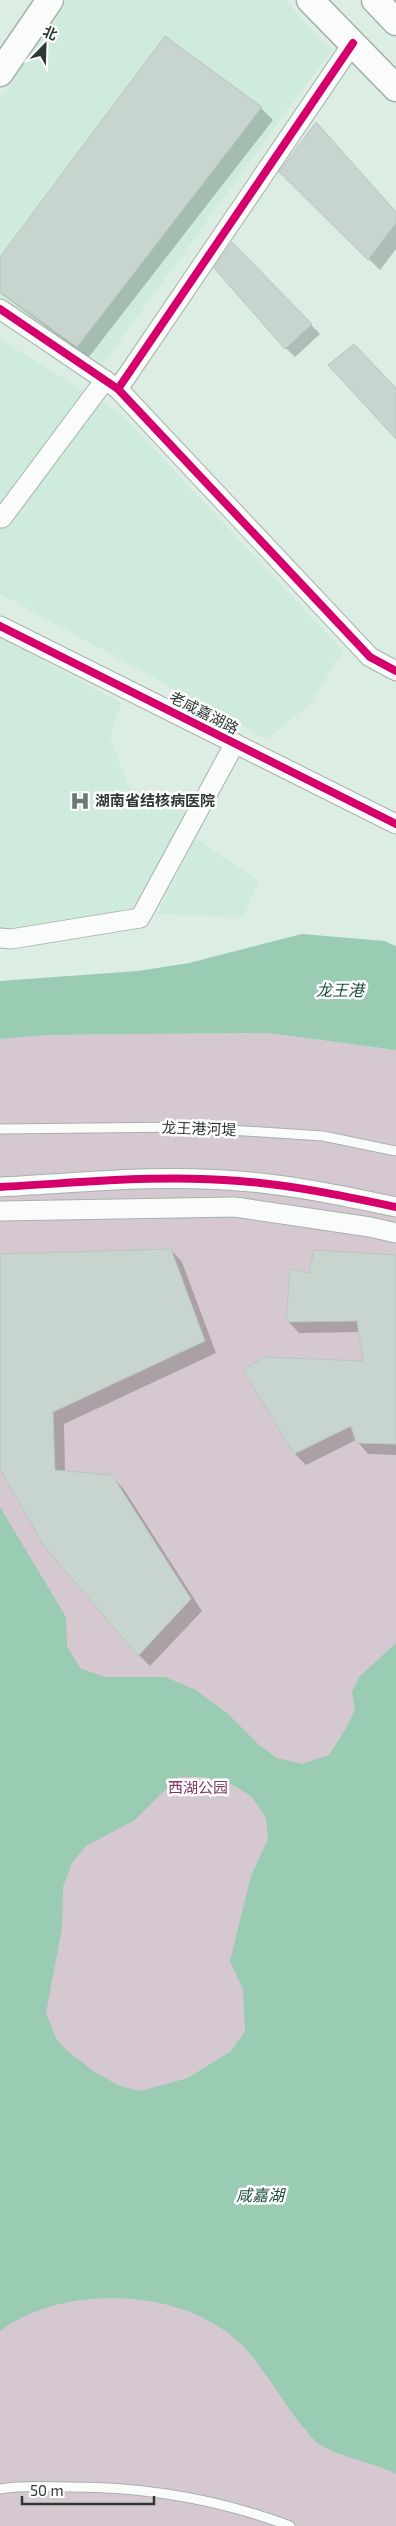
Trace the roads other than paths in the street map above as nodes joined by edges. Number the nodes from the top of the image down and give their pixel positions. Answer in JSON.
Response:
{"nodes":[{"id":1,"x":50,"y":0,"type":"edge"},
{"id":2,"x":310,"y":0,"type":"edge"},
{"id":3,"x":375,"y":0,"type":"edge"},
{"id":4,"x":396,"y":22,"type":"edge"},
{"id":5,"x":353,"y":44,"type":"junction"},
{"id":6,"x":0,"y":73,"type":"edge"},
{"id":7,"x":396,"y":88,"type":"edge"},
{"id":8,"x":0,"y":309,"type":"edge"},
{"id":9,"x":111,"y":384,"type":"junction"},
{"id":10,"x":2,"y":518,"type":"dead end"},
{"id":11,"x":0,"y":626,"type":"edge"},
{"id":12,"x":396,"y":671,"type":"edge"},
{"id":13,"x":235,"y":743,"type":"junction"},
{"id":14,"x":396,"y":824,"type":"edge"},
{"id":15,"x":0,"y":938,"type":"edge"},
{"id":16,"x":0,"y":1129,"type":"edge"},
{"id":17,"x":396,"y":1151,"type":"edge"},
{"id":18,"x":0,"y":1187,"type":"edge"},
{"id":19,"x":396,"y":1208,"type":"edge"},
{"id":20,"x":0,"y":1211,"type":"edge"},
{"id":21,"x":396,"y":1233,"type":"edge"},
{"id":22,"x":0,"y":2489,"type":"edge"},
{"id":23,"x":290,"y":2526,"type":"edge"}],
"edges":[{"from":1,"to":6,"type":"main road"},
{"from":2,"to":5,"type":"main road"},
{"from":3,"to":4,"type":"main road"},
{"from":5,"to":7,"type":"main road"},
{"from":5,"to":9,"type":"street"},
{"from":8,"to":9,"type":"street"},
{"from":9,"to":10,"type":"street"},
{"from":9,"to":12,"type":"street"},
{"from":11,"to":13,"type":"street","name":"老咸嘉湖路"},
{"from":13,"to":14,"type":"street","name":"老咸嘉湖路"},
{"from":13,"to":15,"type":"street"},
{"from":16,"to":17,"type":"lane","name":"龙王港河堤"},
{"from":18,"to":19,"type":"street"},
{"from":20,"to":21,"type":"street"},
{"from":22,"to":23,"type":"lane"}]}
